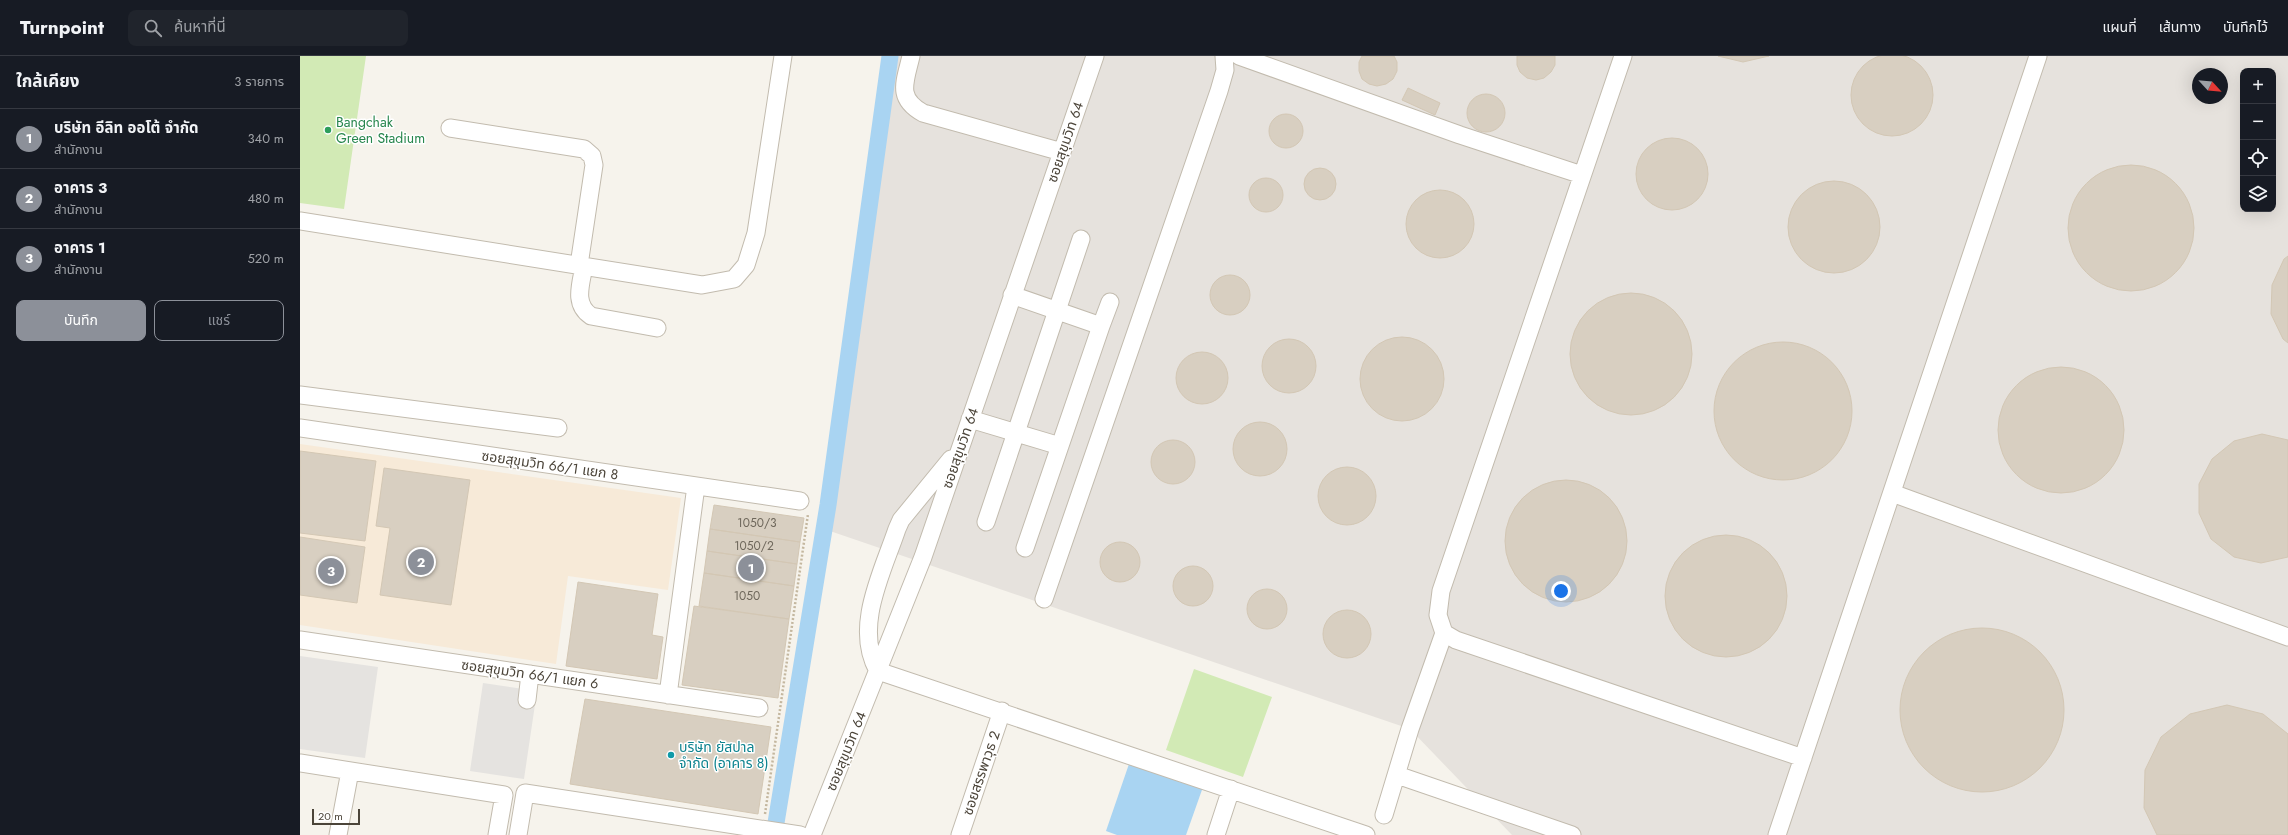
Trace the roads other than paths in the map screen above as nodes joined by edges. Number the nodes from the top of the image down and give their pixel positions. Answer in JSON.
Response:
{"nodes":[{"id":1,"x":784,"y":56,"type":"edge"},
{"id":2,"x":911,"y":56,"type":"edge"},
{"id":3,"x":1095,"y":56,"type":"edge"},
{"id":4,"x":1224,"y":56,"type":"edge"},
{"id":5,"x":1239,"y":56,"type":"edge"},
{"id":6,"x":1623,"y":56,"type":"edge"},
{"id":7,"x":2038,"y":56,"type":"edge"},
{"id":8,"x":450,"y":128,"type":"dead end"},
{"id":9,"x":1062,"y":152,"type":"junction"},
{"id":10,"x":1582,"y":175,"type":"junction"},
{"id":11,"x":300,"y":220,"type":"edge"},
{"id":12,"x":1081,"y":239,"type":"dead end"},
{"id":13,"x":582,"y":265,"type":"junction"},
{"id":14,"x":1012,"y":295,"type":"junction"},
{"id":15,"x":1110,"y":302,"type":"dead end"},
{"id":16,"x":1057,"y":311,"type":"junction"},
{"id":17,"x":1101,"y":326,"type":"junction"},
{"id":18,"x":657,"y":328,"type":"dead end"},
{"id":19,"x":300,"y":395,"type":"edge"},
{"id":20,"x":970,"y":419,"type":"junction"},
{"id":21,"x":300,"y":428,"type":"edge"},
{"id":22,"x":558,"y":428,"type":"dead end"},
{"id":23,"x":1017,"y":433,"type":"junction"},
{"id":24,"x":961,"y":446,"type":"junction"},
{"id":25,"x":1060,"y":446,"type":"junction"},
{"id":26,"x":696,"y":486,"type":"junction"},
{"id":27,"x":1892,"y":493,"type":"junction"},
{"id":28,"x":800,"y":501,"type":"road end"},
{"id":29,"x":986,"y":522,"type":"dead end"},
{"id":30,"x":1025,"y":548,"type":"dead end"},
{"id":31,"x":1044,"y":599,"type":"dead end"},
{"id":32,"x":1444,"y":633,"type":"junction"},
{"id":33,"x":2288,"y":637,"type":"edge"},
{"id":34,"x":300,"y":640,"type":"edge"},
{"id":35,"x":878,"y":671,"type":"junction"},
{"id":36,"x":530,"y":674,"type":"junction"},
{"id":37,"x":668,"y":695,"type":"junction"},
{"id":38,"x":527,"y":700,"type":"dead end"},
{"id":39,"x":759,"y":708,"type":"dead end"},
{"id":40,"x":1002,"y":711,"type":"junction"},
{"id":41,"x":1803,"y":758,"type":"junction"},
{"id":42,"x":300,"y":763,"type":"edge"},
{"id":43,"x":350,"y":771,"type":"junction"},
{"id":44,"x":1397,"y":775,"type":"junction"},
{"id":45,"x":1231,"y":789,"type":"junction"},
{"id":46,"x":1384,"y":815,"type":"dead end"},
{"id":47,"x":796,"y":834,"type":"edge"},
{"id":48,"x":338,"y":835,"type":"edge"},
{"id":49,"x":497,"y":835,"type":"edge"},
{"id":50,"x":518,"y":835,"type":"edge"},
{"id":51,"x":812,"y":835,"type":"edge"},
{"id":52,"x":960,"y":835,"type":"edge"},
{"id":53,"x":1216,"y":835,"type":"edge"},
{"id":54,"x":1366,"y":835,"type":"edge"},
{"id":55,"x":1572,"y":835,"type":"edge"},
{"id":56,"x":1777,"y":835,"type":"edge"}],
"edges":[{"from":1,"to":13,"type":"street"},
{"from":2,"to":9,"type":"street"},
{"from":3,"to":9,"type":"street","name":"ซอยสุขุมวิท 64"},
{"from":4,"to":31,"type":"street"},
{"from":5,"to":10,"type":"street"},
{"from":6,"to":10,"type":"street"},
{"from":7,"to":27,"type":"street"},
{"from":8,"to":13,"type":"street"},
{"from":9,"to":14,"type":"street","name":"ซอยสุขุมวิท 64"},
{"from":10,"to":32,"type":"street"},
{"from":11,"to":13,"type":"street"},
{"from":12,"to":16,"type":"street"},
{"from":13,"to":18,"type":"street"},
{"from":14,"to":16,"type":"street"},
{"from":14,"to":20,"type":"street","name":"ซอยสุขุมวิท 64"},
{"from":15,"to":17,"type":"street"},
{"from":16,"to":17,"type":"street"},
{"from":16,"to":23,"type":"street"},
{"from":17,"to":25,"type":"street"},
{"from":19,"to":22,"type":"street"},
{"from":20,"to":23,"type":"street"},
{"from":20,"to":24,"type":"street","name":"ซอยสุขุมวิท 64"},
{"from":21,"to":26,"type":"street","name":"ซอยสุขุมวิท 66/1 แยก 8"},
{"from":23,"to":25,"type":"street"},
{"from":23,"to":29,"type":"street"},
{"from":24,"to":35,"type":"street","name":"ซอยสุขุมวิท 64"},
{"from":24,"to":35,"type":"street"},
{"from":25,"to":30,"type":"street"},
{"from":26,"to":28,"type":"street","name":"ซอยสุขุมวิท 66/1 แยก 8"},
{"from":26,"to":37,"type":"street"},
{"from":27,"to":33,"type":"street"},
{"from":27,"to":41,"type":"street"},
{"from":32,"to":41,"type":"street"},
{"from":32,"to":44,"type":"street"},
{"from":34,"to":36,"type":"street","name":"ซอยสุขุมวิท 66/1 แยก 6"},
{"from":35,"to":40,"type":"street"},
{"from":35,"to":51,"type":"street","name":"ซอยสุขุมวิท 64"},
{"from":36,"to":37,"type":"street","name":"ซอยสุขุมวิท 66/1 แยก 6"},
{"from":36,"to":38,"type":"street"},
{"from":37,"to":39,"type":"street","name":"ซอยสุขุมวิท 66/1 แยก 6"},
{"from":40,"to":45,"type":"street"},
{"from":40,"to":52,"type":"street","name":"ซอยสรรพาวุธ 2"},
{"from":41,"to":56,"type":"street"},
{"from":42,"to":43,"type":"street"},
{"from":43,"to":48,"type":"street"},
{"from":43,"to":49,"type":"street"},
{"from":44,"to":46,"type":"street"},
{"from":44,"to":55,"type":"street"},
{"from":45,"to":53,"type":"street"},
{"from":45,"to":54,"type":"street"},
{"from":47,"to":50,"type":"street"}]}
